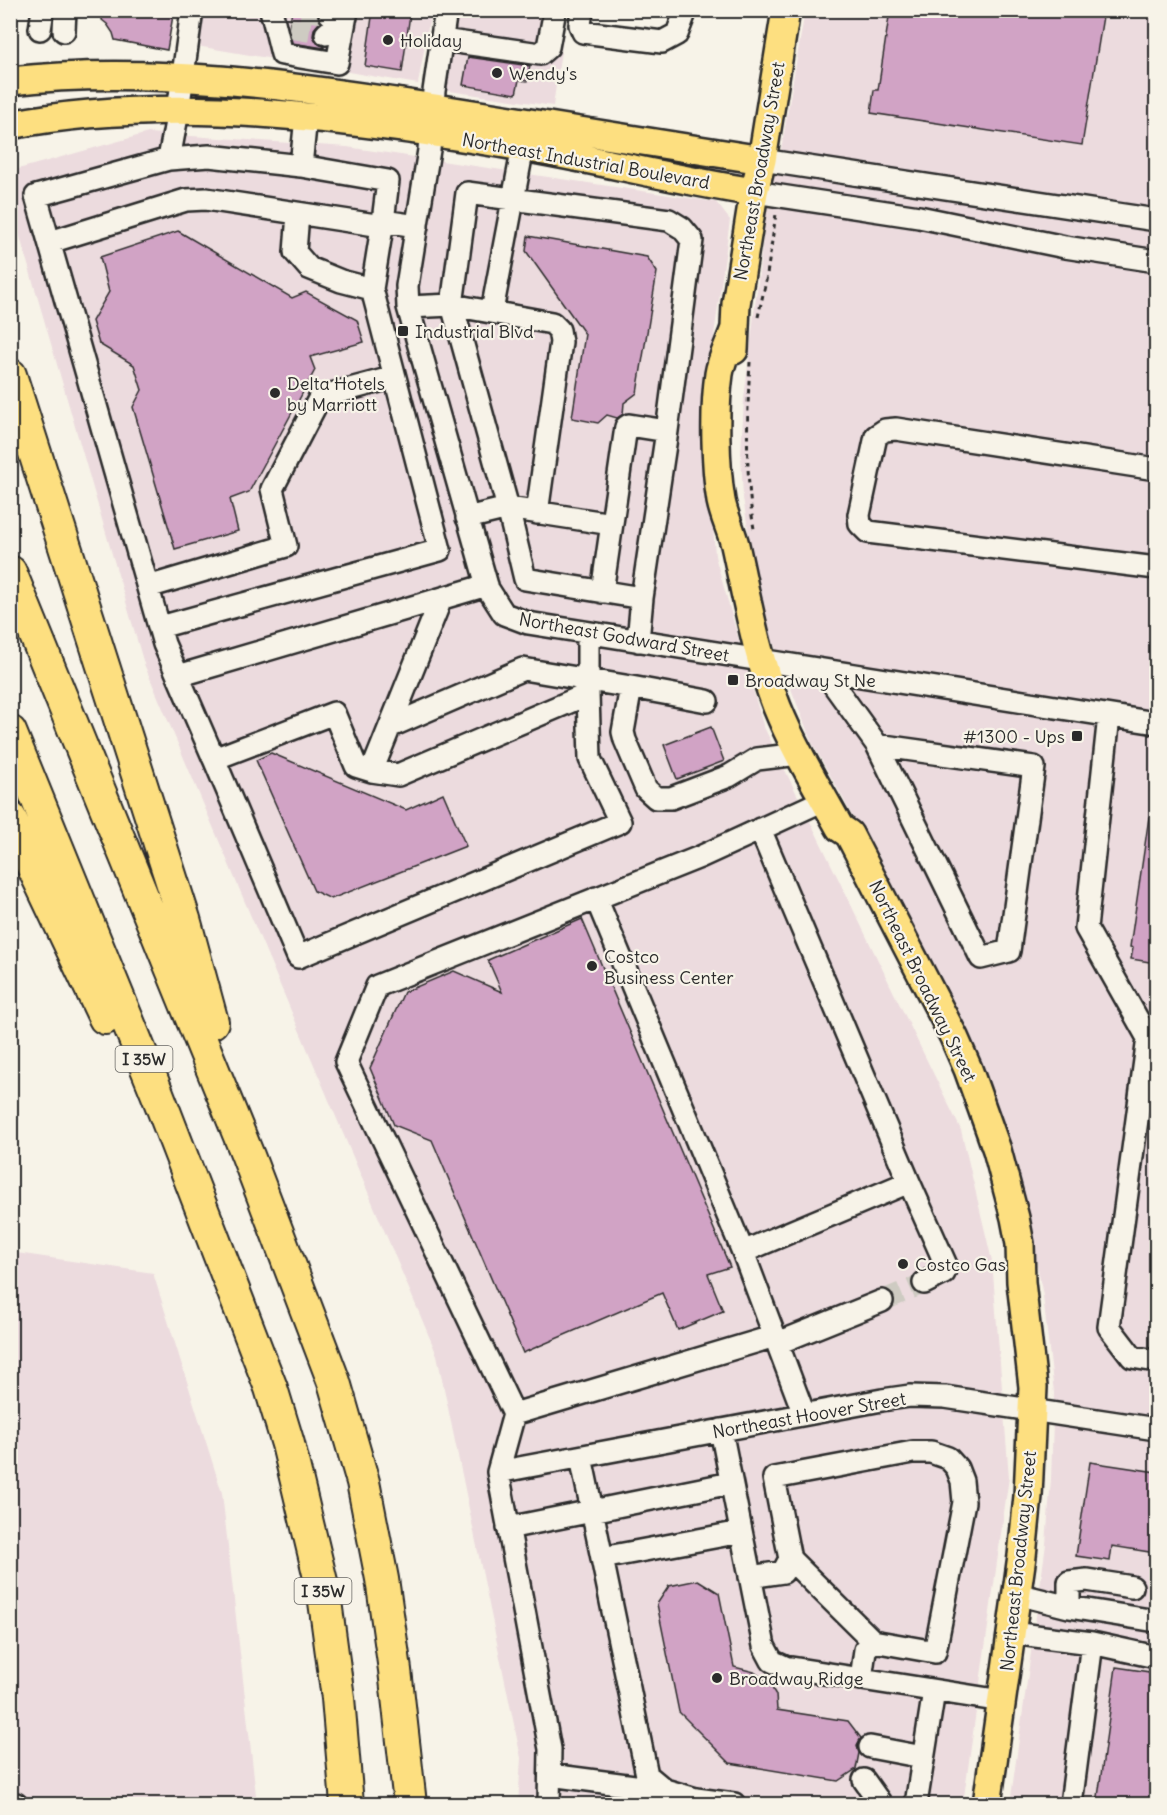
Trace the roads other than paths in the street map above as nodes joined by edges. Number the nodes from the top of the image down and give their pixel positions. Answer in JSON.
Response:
{"nodes":[{"id":1,"x":192,"y":10,"type":"edge"},
{"id":2,"x":272,"y":10,"type":"edge"},
{"id":3,"x":446,"y":10,"type":"edge"},
{"id":4,"x":555,"y":10,"type":"edge"},
{"id":5,"x":582,"y":10,"type":"edge"},
{"id":6,"x":686,"y":10,"type":"edge"},
{"id":7,"x":786,"y":10,"type":"edge"},
{"id":8,"x":338,"y":17,"type":"edge"},
{"id":9,"x":289,"y":28,"type":"tunnel mouth"},
{"id":10,"x":442,"y":40,"type":"junction"},
{"id":11,"x":184,"y":79,"type":"junction"},
{"id":12,"x":10,"y":81,"type":"edge"},
{"id":13,"x":178,"y":111,"type":"junction"},
{"id":14,"x":306,"y":117,"type":"junction"},
{"id":15,"x":433,"y":121,"type":"junction"},
{"id":16,"x":10,"y":125,"type":"edge"},
{"id":17,"x":523,"y":147,"type":"junction"},
{"id":18,"x":169,"y":159,"type":"junction"},
{"id":19,"x":762,"y":160,"type":"junction"},
{"id":20,"x":301,"y":166,"type":"junction"},
{"id":21,"x":754,"y":192,"type":"junction"},
{"id":22,"x":513,"y":200,"type":"junction"},
{"id":23,"x":298,"y":214,"type":"junction"},
{"id":24,"x":1156,"y":220,"type":"edge"},
{"id":25,"x":383,"y":224,"type":"junction"},
{"id":26,"x":417,"y":226,"type":"junction"},
{"id":27,"x":50,"y":242,"type":"junction"},
{"id":28,"x":1156,"y":261,"type":"edge"},
{"id":29,"x":372,"y":289,"type":"junction"},
{"id":30,"x":452,"y":305,"type":"junction"},
{"id":31,"x":408,"y":307,"type":"junction"},
{"id":32,"x":492,"y":311,"type":"junction"},
{"id":33,"x":10,"y":375,"type":"edge"},
{"id":34,"x":395,"y":376,"type":"junction"},
{"id":35,"x":667,"y":431,"type":"junction"},
{"id":36,"x":448,"y":450,"type":"junction"},
{"id":37,"x":417,"y":461,"type":"junction"},
{"id":38,"x":1156,"y":469,"type":"edge"},
{"id":39,"x":508,"y":508,"type":"junction"},
{"id":40,"x":537,"y":513,"type":"junction"},
{"id":41,"x":467,"y":518,"type":"junction"},
{"id":42,"x":612,"y":524,"type":"junction"},
{"id":43,"x":1156,"y":568,"type":"edge"},
{"id":44,"x":10,"y":572,"type":"edge"},
{"id":45,"x":487,"y":585,"type":"junction"},
{"id":46,"x":148,"y":587,"type":"junction"},
{"id":47,"x":602,"y":592,"type":"junction"},
{"id":48,"x":642,"y":598,"type":"junction"},
{"id":49,"x":441,"y":599,"type":"junction"},
{"id":50,"x":160,"y":627,"type":"junction"},
{"id":51,"x":588,"y":633,"type":"junction"},
{"id":52,"x":638,"y":641,"type":"junction"},
{"id":53,"x":761,"y":659,"type":"junction"},
{"id":54,"x":823,"y":670,"type":"junction"},
{"id":55,"x":178,"y":676,"type":"junction"},
{"id":56,"x":588,"y":687,"type":"junction"},
{"id":57,"x":631,"y":687,"type":"junction"},
{"id":58,"x":707,"y":701,"type":"dead end"},
{"id":59,"x":1109,"y":716,"type":"junction"},
{"id":60,"x":1156,"y":723,"type":"edge"},
{"id":61,"x":391,"y":726,"type":"junction"},
{"id":62,"x":10,"y":732,"type":"edge"},
{"id":63,"x":877,"y":745,"type":"junction"},
{"id":64,"x":799,"y":754,"type":"junction"},
{"id":65,"x":214,"y":759,"type":"junction"},
{"id":66,"x":372,"y":771,"type":"junction"},
{"id":67,"x":824,"y":800,"type":"junction"},
{"id":68,"x":10,"y":818,"type":"edge"},
{"id":69,"x":760,"y":829,"type":"junction"},
{"id":70,"x":596,"y":898,"type":"junction"},
{"id":71,"x":248,"y":1156,"type":"junction"},
{"id":72,"x":909,"y":1182,"type":"junction"},
{"id":73,"x":743,"y":1252,"type":"junction"},
{"id":74,"x":924,"y":1283,"type":"tunnel mouth"},
{"id":75,"x":882,"y":1300,"type":"tunnel mouth"},
{"id":76,"x":777,"y":1339,"type":"junction"},
{"id":77,"x":1156,"y":1361,"type":"edge"},
{"id":78,"x":271,"y":1389,"type":"junction"},
{"id":79,"x":1032,"y":1410,"type":"junction"},
{"id":80,"x":514,"y":1414,"type":"junction"},
{"id":81,"x":804,"y":1414,"type":"junction"},
{"id":82,"x":1156,"y":1429,"type":"edge"},
{"id":83,"x":721,"y":1430,"type":"junction"},
{"id":84,"x":581,"y":1456,"type":"junction"},
{"id":85,"x":498,"y":1472,"type":"junction"},
{"id":86,"x":731,"y":1483,"type":"junction"},
{"id":87,"x":592,"y":1512,"type":"junction"},
{"id":88,"x":508,"y":1528,"type":"junction"},
{"id":89,"x":741,"y":1532,"type":"junction"},
{"id":90,"x":602,"y":1557,"type":"junction"},
{"id":91,"x":790,"y":1559,"type":"junction"},
{"id":92,"x":750,"y":1577,"type":"junction"},
{"id":93,"x":1132,"y":1587,"type":"dead end"},
{"id":94,"x":1017,"y":1594,"type":"junction"},
{"id":95,"x":1069,"y":1607,"type":"junction"},
{"id":96,"x":1156,"y":1621,"type":"edge"},
{"id":97,"x":1011,"y":1633,"type":"junction"},
{"id":98,"x":873,"y":1641,"type":"junction"},
{"id":99,"x":1092,"y":1643,"type":"junction"},
{"id":100,"x":1156,"y":1657,"type":"edge"},
{"id":101,"x":861,"y":1679,"type":"junction"},
{"id":102,"x":934,"y":1691,"type":"junction"},
{"id":103,"x":1002,"y":1701,"type":"junction"},
{"id":104,"x":870,"y":1747,"type":"dead end"},
{"id":105,"x":923,"y":1757,"type":"junction"},
{"id":106,"x":550,"y":1775,"type":"junction"},
{"id":107,"x":864,"y":1780,"type":"dead end"},
{"id":108,"x":664,"y":1790,"type":"junction"},
{"id":109,"x":346,"y":1802,"type":"edge"},
{"id":110,"x":10,"y":1804,"type":"edge"},
{"id":111,"x":16,"y":1804,"type":"edge"},
{"id":112,"x":410,"y":1804,"type":"edge"},
{"id":113,"x":549,"y":1804,"type":"edge"},
{"id":114,"x":734,"y":1804,"type":"edge"},
{"id":115,"x":881,"y":1804,"type":"edge"},
{"id":116,"x":916,"y":1804,"type":"edge"},
{"id":117,"x":987,"y":1804,"type":"edge"},
{"id":118,"x":1071,"y":1804,"type":"edge"}],
"edges":[{"from":1,"to":11,"type":"street"},
{"from":2,"to":8,"type":"street"},
{"from":2,"to":9,"type":"street"},
{"from":3,"to":10,"type":"street","name":"Northeast Godward Street"},
{"from":4,"to":10,"type":"street"},
{"from":5,"to":6,"type":"street"},
{"from":7,"to":19,"type":"main road","name":"Northeast Broadway Street"},
{"from":10,"to":15,"type":"street","name":"Northeast Godward Street"},
{"from":11,"to":12,"type":"main road","name":"Northeast Industrial Boulevard"},
{"from":11,"to":13,"type":"street"},
{"from":11,"to":15,"type":"main road","name":"Northeast Industrial Boulevard"},
{"from":13,"to":14,"type":"main road","name":"Northeast Industrial Boulevard"},
{"from":13,"to":16,"type":"main road","name":"Northeast Industrial Boulevard"},
{"from":13,"to":18,"type":"street"},
{"from":14,"to":15,"type":"main road","name":"Northeast Industrial Boulevard"},
{"from":14,"to":20,"type":"street"},
{"from":15,"to":17,"type":"main road","name":"Northeast Industrial Boulevard"},
{"from":15,"to":19,"type":"main road","name":"Northeast Industrial Boulevard"},
{"from":15,"to":26,"type":"street","name":"Northeast Godward Street"},
{"from":17,"to":21,"type":"main road","name":"Northeast Industrial Boulevard"},
{"from":17,"to":22,"type":"street"},
{"from":18,"to":20,"type":"street"},
{"from":18,"to":27,"type":"street"},
{"from":19,"to":21,"type":"main road","name":"Northeast Broadway Street"},
{"from":19,"to":24,"type":"street","name":"Northeast Industrial Boulevard"},
{"from":20,"to":25,"type":"street"},
{"from":21,"to":28,"type":"street","name":"Northeast Industrial Boulevard"},
{"from":21,"to":53,"type":"main road","name":"Northeast Broadway Street"},
{"from":22,"to":30,"type":"street"},
{"from":22,"to":32,"type":"street"},
{"from":22,"to":35,"type":"street"},
{"from":23,"to":25,"type":"street"},
{"from":23,"to":27,"type":"street"},
{"from":23,"to":29,"type":"street"},
{"from":25,"to":26,"type":"street"},
{"from":25,"to":29,"type":"street"},
{"from":26,"to":31,"type":"street","name":"Northeast Godward Street"},
{"from":27,"to":46,"type":"street"},
{"from":29,"to":34,"type":"street"},
{"from":30,"to":31,"type":"street"},
{"from":30,"to":32,"type":"street"},
{"from":30,"to":39,"type":"street"},
{"from":31,"to":36,"type":"street","name":"Northeast Godward Street"},
{"from":32,"to":40,"type":"street"},
{"from":33,"to":71,"type":"highway"},
{"from":34,"to":37,"type":"street"},
{"from":34,"to":46,"type":"street"},
{"from":35,"to":42,"type":"street"},
{"from":35,"to":48,"type":"street"},
{"from":36,"to":37,"type":"street"},
{"from":36,"to":41,"type":"street","name":"Northeast Godward Street"},
{"from":37,"to":50,"type":"street"},
{"from":38,"to":43,"type":"street"},
{"from":39,"to":40,"type":"street"},
{"from":39,"to":41,"type":"street"},
{"from":39,"to":47,"type":"street"},
{"from":40,"to":42,"type":"street"},
{"from":41,"to":45,"type":"street","name":"Northeast Godward Street"},
{"from":42,"to":47,"type":"street"},
{"from":44,"to":71,"type":"highway"},
{"from":45,"to":49,"type":"street"},
{"from":45,"to":51,"type":"street","name":"Northeast Godward Street"},
{"from":46,"to":50,"type":"street"},
{"from":47,"to":48,"type":"street"},
{"from":48,"to":52,"type":"street"},
{"from":49,"to":55,"type":"street"},
{"from":49,"to":61,"type":"street"},
{"from":50,"to":55,"type":"street"},
{"from":51,"to":52,"type":"street","name":"Northeast Godward Street"},
{"from":51,"to":56,"type":"street"},
{"from":52,"to":53,"type":"street","name":"Northeast Godward Street"},
{"from":53,"to":54,"type":"street","name":"Northeast Godward Street"},
{"from":53,"to":64,"type":"main road","name":"Northeast Broadway Street"},
{"from":54,"to":59,"type":"street","name":"Northeast Godward Street"},
{"from":54,"to":63,"type":"street"},
{"from":55,"to":65,"type":"street"},
{"from":56,"to":57,"type":"street"},
{"from":56,"to":61,"type":"street"},
{"from":56,"to":65,"type":"street"},
{"from":56,"to":66,"type":"street"},
{"from":57,"to":58,"type":"street"},
{"from":57,"to":64,"type":"street"},
{"from":59,"to":60,"type":"street","name":"Northeast Godward Street"},
{"from":59,"to":77,"type":"street"},
{"from":61,"to":66,"type":"street"},
{"from":62,"to":78,"type":"highway","number":"I 35W"},
{"from":63,"to":63,"type":"street"},
{"from":64,"to":67,"type":"main road","name":"Northeast Broadway Street"},
{"from":65,"to":66,"type":"street"},
{"from":67,"to":69,"type":"street"},
{"from":67,"to":79,"type":"main road","name":"Northeast Broadway Street"},
{"from":68,"to":78,"type":"highway"},
{"from":69,"to":70,"type":"street"},
{"from":69,"to":72,"type":"street"},
{"from":70,"to":73,"type":"street"},
{"from":70,"to":80,"type":"street"},
{"from":71,"to":112,"type":"highway"},
{"from":72,"to":73,"type":"street"},
{"from":72,"to":74,"type":"street"},
{"from":73,"to":76,"type":"street"},
{"from":75,"to":76,"type":"street"},
{"from":76,"to":80,"type":"street"},
{"from":76,"to":81,"type":"street"},
{"from":78,"to":109,"type":"highway","number":"I 35W"},
{"from":79,"to":81,"type":"street","name":"Northeast Hoover Street"},
{"from":79,"to":82,"type":"street","name":"Northeast Hoover Street"},
{"from":79,"to":94,"type":"main road","name":"Northeast Broadway Street"},
{"from":80,"to":85,"type":"street"},
{"from":81,"to":83,"type":"street","name":"Northeast Hoover Street"},
{"from":83,"to":84,"type":"street","name":"Northeast Hoover Street"},
{"from":83,"to":86,"type":"street"},
{"from":84,"to":85,"type":"street","name":"Northeast Hoover Street"},
{"from":84,"to":87,"type":"street"},
{"from":85,"to":88,"type":"street"},
{"from":86,"to":87,"type":"street"},
{"from":86,"to":89,"type":"street"},
{"from":87,"to":88,"type":"street"},
{"from":87,"to":90,"type":"street"},
{"from":88,"to":106,"type":"street"},
{"from":89,"to":90,"type":"street"},
{"from":89,"to":92,"type":"street"},
{"from":90,"to":108,"type":"street"},
{"from":91,"to":92,"type":"street"},
{"from":91,"to":98,"type":"street"},
{"from":91,"to":98,"type":"street"},
{"from":92,"to":101,"type":"street"},
{"from":93,"to":95,"type":"street"},
{"from":94,"to":95,"type":"street"},
{"from":94,"to":97,"type":"main road","name":"Northeast Broadway Street"},
{"from":95,"to":96,"type":"street"},
{"from":97,"to":99,"type":"street"},
{"from":97,"to":103,"type":"main road","name":"Northeast Broadway Street"},
{"from":98,"to":101,"type":"street"},
{"from":99,"to":100,"type":"street"},
{"from":99,"to":118,"type":"street"},
{"from":101,"to":102,"type":"street"},
{"from":102,"to":103,"type":"street"},
{"from":102,"to":105,"type":"street"},
{"from":103,"to":117,"type":"main road","name":"Northeast Broadway Street"},
{"from":104,"to":105,"type":"street"},
{"from":105,"to":116,"type":"street"},
{"from":106,"to":108,"type":"street"},
{"from":106,"to":113,"type":"street"},
{"from":107,"to":115,"type":"street"},
{"from":108,"to":114,"type":"street"},
{"from":110,"to":111,"type":"street"}]}
